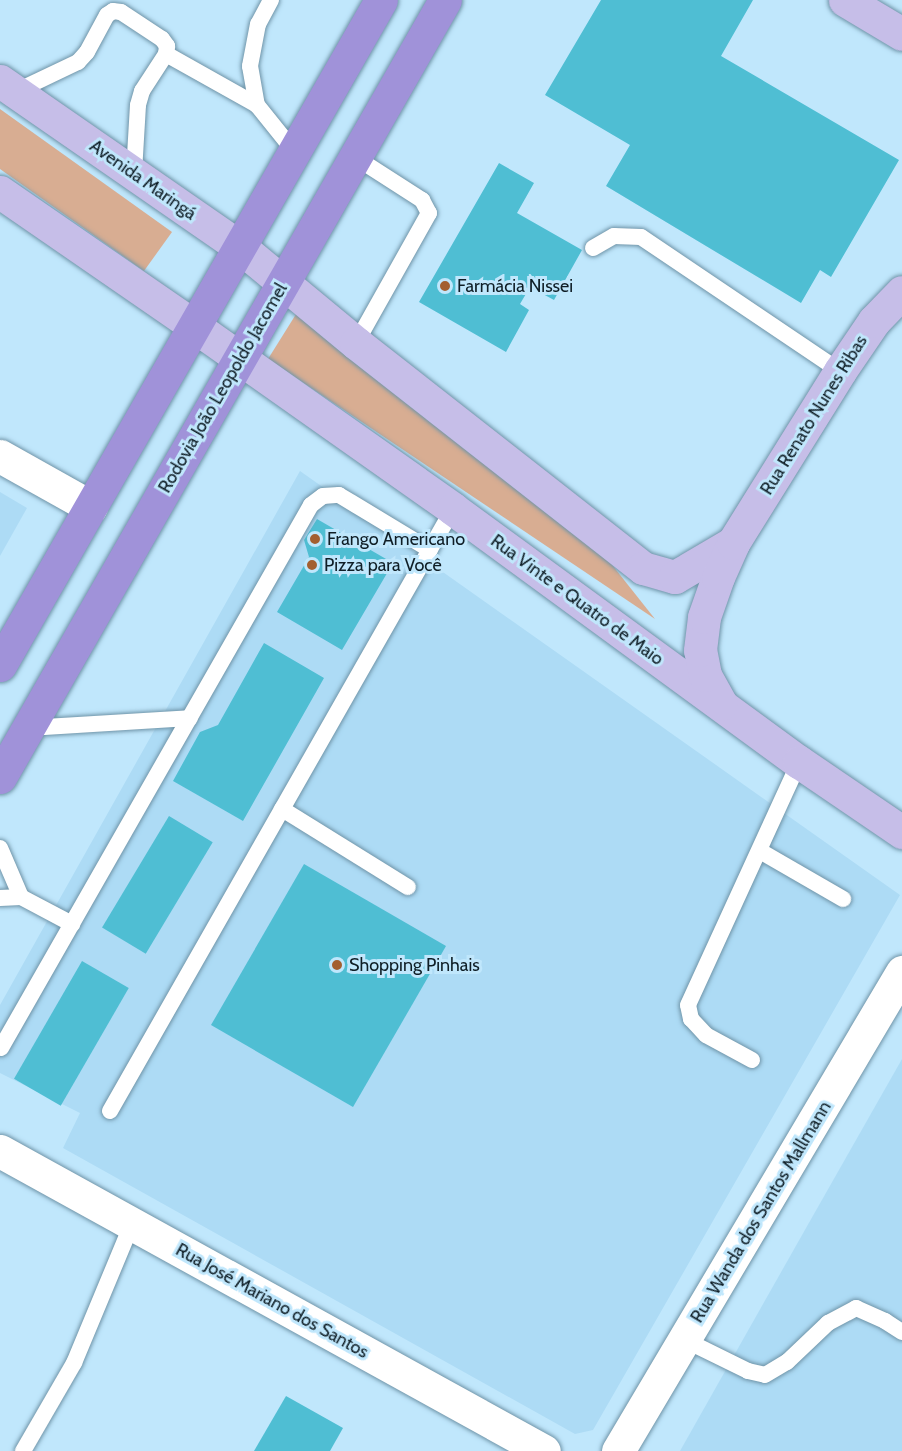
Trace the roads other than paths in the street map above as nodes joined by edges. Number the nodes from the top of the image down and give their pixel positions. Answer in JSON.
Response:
{"nodes":[{"id":1,"x":271,"y":0,"type":"edge"},
{"id":2,"x":381,"y":0,"type":"edge"},
{"id":3,"x":445,"y":0,"type":"edge"},
{"id":4,"x":845,"y":0,"type":"edge"},
{"id":5,"x":902,"y":34,"type":"edge"},
{"id":6,"x":166,"y":54,"type":"junction"},
{"id":7,"x":7,"y":86,"type":"edge"},
{"id":8,"x":257,"y":105,"type":"junction"},
{"id":9,"x":294,"y":151,"type":"junction"},
{"id":10,"x":355,"y":158,"type":"junction"},
{"id":11,"x":134,"y":174,"type":"junction"},
{"id":12,"x":0,"y":192,"type":"edge"},
{"id":13,"x":240,"y":247,"type":"junction"},
{"id":14,"x":593,"y":248,"type":"dead end"},
{"id":15,"x":284,"y":281,"type":"junction"},
{"id":16,"x":902,"y":292,"type":"edge"},
{"id":17,"x":194,"y":326,"type":"junction"},
{"id":18,"x":356,"y":343,"type":"junction"},
{"id":19,"x":239,"y":360,"type":"junction"},
{"id":20,"x":840,"y":371,"type":"junction"},
{"id":21,"x":0,"y":456,"type":"edge"},
{"id":22,"x":91,"y":507,"type":"junction"},
{"id":23,"x":453,"y":509,"type":"junction"},
{"id":24,"x":733,"y":543,"type":"junction"},
{"id":25,"x":430,"y":550,"type":"junction"},
{"id":26,"x":0,"y":665,"type":"edge"},
{"id":27,"x":724,"y":708,"type":"junction"},
{"id":28,"x":190,"y":718,"type":"junction"},
{"id":29,"x":28,"y":728,"type":"junction"},
{"id":30,"x":799,"y":762,"type":"junction"},
{"id":31,"x":0,"y":777,"type":"edge"},
{"id":32,"x":282,"y":809,"type":"junction"},
{"id":33,"x":902,"y":832,"type":"edge"},
{"id":34,"x":0,"y":848,"type":"edge"},
{"id":35,"x":760,"y":850,"type":"junction"},
{"id":36,"x":408,"y":887,"type":"dead end"},
{"id":37,"x":21,"y":897,"type":"junction"},
{"id":38,"x":0,"y":898,"type":"edge"},
{"id":39,"x":843,"y":899,"type":"dead end"},
{"id":40,"x":72,"y":924,"type":"junction"},
{"id":41,"x":902,"y":972,"type":"edge"},
{"id":42,"x":1,"y":1048,"type":"edge"},
{"id":43,"x":752,"y":1060,"type":"dead end"},
{"id":44,"x":110,"y":1112,"type":"dead end"},
{"id":45,"x":0,"y":1151,"type":"edge"},
{"id":46,"x":132,"y":1224,"type":"junction"},
{"id":47,"x":902,"y":1332,"type":"edge"},
{"id":48,"x":685,"y":1340,"type":"junction"},
{"id":49,"x":23,"y":1451,"type":"edge"},
{"id":50,"x":543,"y":1451,"type":"edge"},
{"id":51,"x":618,"y":1451,"type":"edge"}],
"edges":[{"from":1,"to":8,"type":"lane"},
{"from":2,"to":9,"type":"highway"},
{"from":3,"to":10,"type":"highway","name":"Rodovia João Leopoldo Jacomel"},
{"from":4,"to":5,"type":"main road"},
{"from":6,"to":7,"type":"lane"},
{"from":6,"to":8,"type":"lane"},
{"from":6,"to":11,"type":"lane"},
{"from":7,"to":11,"type":"main road","name":"Avenida Maringá"},
{"from":8,"to":9,"type":"lane"},
{"from":9,"to":13,"type":"highway"},
{"from":10,"to":15,"type":"highway","name":"Rodovia João Leopoldo Jacomel"},
{"from":10,"to":18,"type":"lane"},
{"from":11,"to":13,"type":"main road","name":"Avenida Maringá"},
{"from":12,"to":17,"type":"main road"},
{"from":13,"to":15,"type":"main road","name":"Avenida Maringá"},
{"from":13,"to":17,"type":"highway"},
{"from":14,"to":20,"type":"lane"},
{"from":15,"to":18,"type":"main road"},
{"from":15,"to":19,"type":"highway","name":"Rodovia João Leopoldo Jacomel"},
{"from":16,"to":20,"type":"main road","name":"Rua Renato Nunes Ribas"},
{"from":17,"to":19,"type":"main road","name":"Rua Vinte e Quatro de Maio"},
{"from":17,"to":22,"type":"highway"},
{"from":18,"to":24,"type":"main road"},
{"from":19,"to":23,"type":"main road","name":"Rua Vinte e Quatro de Maio"},
{"from":19,"to":29,"type":"highway","name":"Rodovia João Leopoldo Jacomel"},
{"from":20,"to":24,"type":"main road","name":"Rua Renato Nunes Ribas"},
{"from":21,"to":22,"type":"street"},
{"from":22,"to":26,"type":"highway"},
{"from":23,"to":25,"type":"lane"},
{"from":23,"to":27,"type":"main road","name":"Rua Vinte e Quatro de Maio"},
{"from":24,"to":27,"type":"main road","name":"Rua Renato Nunes Ribas"},
{"from":25,"to":28,"type":"lane"},
{"from":25,"to":32,"type":"lane"},
{"from":27,"to":30,"type":"main road","name":"Rua Vinte e Quatro de Maio"},
{"from":28,"to":29,"type":"lane"},
{"from":28,"to":40,"type":"lane"},
{"from":29,"to":31,"type":"highway","name":"Rodovia João Leopoldo Jacomel"},
{"from":30,"to":33,"type":"main road","name":"Rua Vinte e Quatro de Maio"},
{"from":30,"to":35,"type":"lane"},
{"from":32,"to":36,"type":"lane"},
{"from":32,"to":44,"type":"lane"},
{"from":34,"to":37,"type":"lane"},
{"from":35,"to":39,"type":"lane"},
{"from":35,"to":43,"type":"lane"},
{"from":37,"to":38,"type":"lane"},
{"from":37,"to":40,"type":"lane"},
{"from":40,"to":42,"type":"lane"},
{"from":41,"to":48,"type":"street","name":"Rua Wanda dos Santos Mallmann"},
{"from":45,"to":46,"type":"street","name":"Rua José Mariano dos Santos"},
{"from":46,"to":49,"type":"lane"},
{"from":46,"to":50,"type":"street","name":"Rua José Mariano dos Santos"},
{"from":47,"to":48,"type":"lane"},
{"from":48,"to":51,"type":"street","name":"Rua Wanda dos Santos Mallmann"}]}
